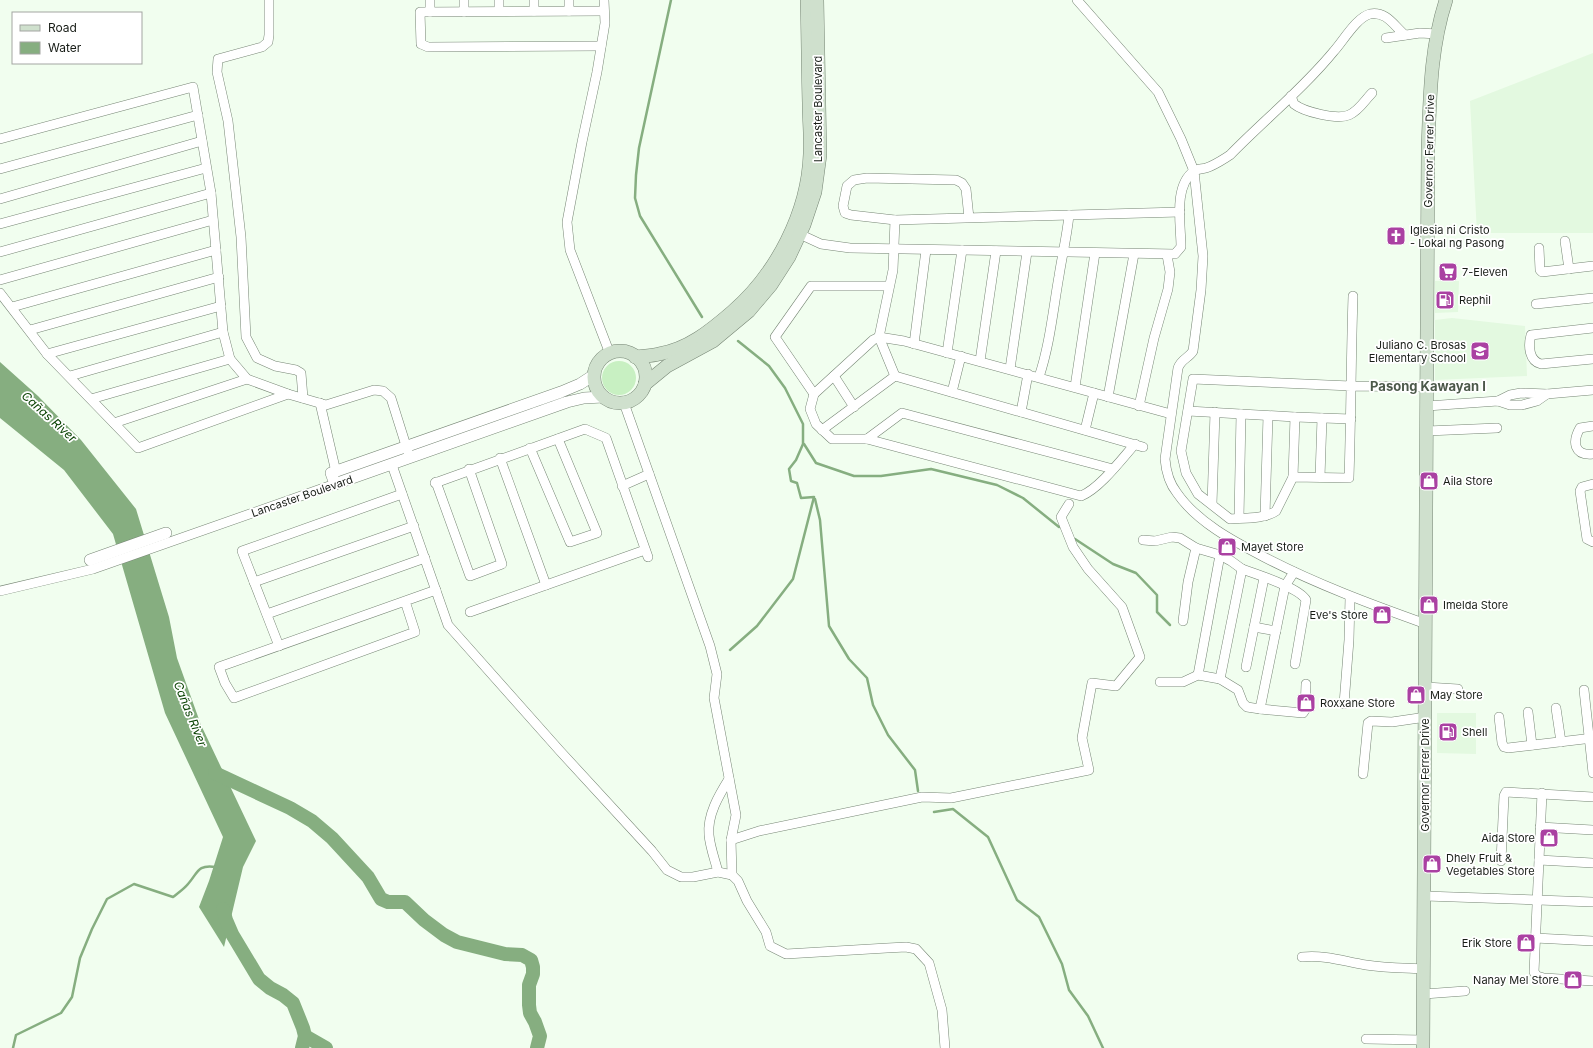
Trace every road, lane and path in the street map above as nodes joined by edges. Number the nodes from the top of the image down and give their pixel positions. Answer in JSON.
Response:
{"nodes":[{"id":1,"x":269,"y":0,"type":"edge"},
{"id":2,"x":430,"y":0,"type":"edge"},
{"id":3,"x":464,"y":0,"type":"edge"},
{"id":4,"x":499,"y":0,"type":"edge"},
{"id":5,"x":534,"y":0,"type":"edge"},
{"id":6,"x":569,"y":0,"type":"edge"},
{"id":7,"x":604,"y":0,"type":"edge"},
{"id":8,"x":807,"y":0,"type":"edge"},
{"id":9,"x":817,"y":0,"type":"edge"},
{"id":10,"x":1077,"y":0,"type":"edge"},
{"id":11,"x":1446,"y":0,"type":"edge"},
{"id":12,"x":499,"y":11,"type":"junction"},
{"id":13,"x":534,"y":11,"type":"junction"},
{"id":14,"x":569,"y":11,"type":"junction"},
{"id":15,"x":604,"y":11,"type":"junction"},
{"id":16,"x":430,"y":12,"type":"junction"},
{"id":17,"x":464,"y":12,"type":"junction"},
{"id":18,"x":1437,"y":34,"type":"junction"},
{"id":19,"x":1405,"y":35,"type":"junction"},
{"id":20,"x":1386,"y":38,"type":"dead end"},
{"id":21,"x":601,"y":46,"type":"junction"},
{"id":22,"x":1372,"y":93,"type":"dead end"},
{"id":23,"x":1291,"y":96,"type":"junction"},
{"id":24,"x":198,"y":115,"type":"junction"},
{"id":25,"x":0,"y":139,"type":"edge"},
{"id":26,"x":202,"y":141,"type":"junction"},
{"id":27,"x":206,"y":168,"type":"junction"},
{"id":28,"x":0,"y":169,"type":"edge"},
{"id":29,"x":1194,"y":171,"type":"junction"},
{"id":30,"x":211,"y":193,"type":"junction"},
{"id":31,"x":0,"y":198,"type":"edge"},
{"id":32,"x":1180,"y":212,"type":"junction"},
{"id":33,"x":1069,"y":215,"type":"junction"},
{"id":34,"x":969,"y":218,"type":"junction"},
{"id":35,"x":213,"y":220,"type":"junction"},
{"id":36,"x":895,"y":220,"type":"junction"},
{"id":37,"x":0,"y":224,"type":"edge"},
{"id":38,"x":795,"y":233,"type":"junction"},
{"id":39,"x":1565,"y":241,"type":"dead end"},
{"id":40,"x":1539,"y":248,"type":"dead end"},
{"id":41,"x":894,"y":249,"type":"junction"},
{"id":42,"x":216,"y":250,"type":"junction"},
{"id":43,"x":926,"y":250,"type":"junction"},
{"id":44,"x":962,"y":250,"type":"junction"},
{"id":45,"x":996,"y":251,"type":"junction"},
{"id":46,"x":0,"y":252,"type":"edge"},
{"id":47,"x":1027,"y":252,"type":"junction"},
{"id":48,"x":1062,"y":253,"type":"junction"},
{"id":49,"x":1095,"y":254,"type":"junction"},
{"id":50,"x":1134,"y":254,"type":"junction"},
{"id":51,"x":1167,"y":255,"type":"junction"},
{"id":52,"x":1593,"y":266,"type":"edge"},
{"id":53,"x":1569,"y":269,"type":"junction"},
{"id":54,"x":219,"y":277,"type":"junction"},
{"id":55,"x":0,"y":280,"type":"edge"},
{"id":56,"x":889,"y":286,"type":"junction"},
{"id":57,"x":0,"y":293,"type":"edge"},
{"id":58,"x":1352,"y":296,"type":"dead end"},
{"id":59,"x":1593,"y":298,"type":"edge"},
{"id":60,"x":1536,"y":304,"type":"dead end"},
{"id":61,"x":221,"y":306,"type":"junction"},
{"id":62,"x":12,"y":307,"type":"junction"},
{"id":63,"x":1593,"y":328,"type":"edge"},
{"id":64,"x":30,"y":330,"type":"junction"},
{"id":65,"x":223,"y":332,"type":"junction"},
{"id":66,"x":879,"y":337,"type":"junction"},
{"id":67,"x":914,"y":344,"type":"junction"},
{"id":68,"x":947,"y":352,"type":"junction"},
{"id":69,"x":48,"y":354,"type":"junction"},
{"id":70,"x":610,"y":354,"type":"junction"},
{"id":71,"x":961,"y":356,"type":"junction"},
{"id":72,"x":635,"y":357,"type":"junction"},
{"id":73,"x":230,"y":359,"type":"junction"},
{"id":74,"x":1593,"y":359,"type":"edge"},
{"id":75,"x":980,"y":361,"type":"junction"},
{"id":76,"x":1010,"y":369,"type":"junction"},
{"id":77,"x":594,"y":374,"type":"junction"},
{"id":78,"x":1028,"y":374,"type":"junction"},
{"id":79,"x":70,"y":376,"type":"junction"},
{"id":80,"x":834,"y":376,"type":"junction"},
{"id":81,"x":895,"y":376,"type":"junction"},
{"id":82,"x":1039,"y":377,"type":"junction"},
{"id":83,"x":247,"y":380,"type":"junction"},
{"id":84,"x":645,"y":384,"type":"junction"},
{"id":85,"x":1351,"y":386,"type":"junction"},
{"id":86,"x":1075,"y":387,"type":"junction"},
{"id":87,"x":1427,"y":387,"type":"junction"},
{"id":88,"x":1593,"y":390,"type":"edge"},
{"id":89,"x":952,"y":392,"type":"junction"},
{"id":90,"x":1094,"y":393,"type":"junction"},
{"id":91,"x":288,"y":394,"type":"junction"},
{"id":92,"x":814,"y":394,"type":"junction"},
{"id":93,"x":603,"y":397,"type":"junction"},
{"id":94,"x":1108,"y":397,"type":"junction"},
{"id":95,"x":303,"y":398,"type":"junction"},
{"id":96,"x":91,"y":399,"type":"junction"},
{"id":97,"x":320,"y":403,"type":"junction"},
{"id":98,"x":624,"y":403,"type":"junction"},
{"id":99,"x":1139,"y":406,"type":"junction"},
{"id":100,"x":1427,"y":406,"type":"junction"},
{"id":101,"x":854,"y":407,"type":"junction"},
{"id":102,"x":1188,"y":411,"type":"junction"},
{"id":103,"x":1021,"y":412,"type":"junction"},
{"id":104,"x":1215,"y":412,"type":"junction"},
{"id":105,"x":1171,"y":414,"type":"junction"},
{"id":106,"x":1241,"y":414,"type":"junction"},
{"id":107,"x":1268,"y":416,"type":"junction"},
{"id":108,"x":1295,"y":417,"type":"junction"},
{"id":109,"x":1322,"y":418,"type":"junction"},
{"id":110,"x":1351,"y":419,"type":"junction"},
{"id":111,"x":114,"y":423,"type":"junction"},
{"id":112,"x":1593,"y":426,"type":"edge"},
{"id":113,"x":1498,"y":428,"type":"dead end"},
{"id":114,"x":822,"y":430,"type":"junction"},
{"id":115,"x":1086,"y":430,"type":"junction"},
{"id":116,"x":1427,"y":431,"type":"junction"},
{"id":117,"x":558,"y":439,"type":"junction"},
{"id":118,"x":867,"y":439,"type":"junction"},
{"id":119,"x":406,"y":446,"type":"junction"},
{"id":120,"x":530,"y":448,"type":"junction"},
{"id":121,"x":1593,"y":454,"type":"edge"},
{"id":122,"x":410,"y":458,"type":"junction"},
{"id":123,"x":500,"y":458,"type":"junction"},
{"id":124,"x":392,"y":465,"type":"junction"},
{"id":125,"x":469,"y":469,"type":"junction"},
{"id":126,"x":1113,"y":469,"type":"junction"},
{"id":127,"x":334,"y":472,"type":"junction"},
{"id":128,"x":649,"y":474,"type":"junction"},
{"id":129,"x":1293,"y":477,"type":"junction"},
{"id":130,"x":1320,"y":477,"type":"junction"},
{"id":131,"x":335,"y":484,"type":"junction"},
{"id":132,"x":1593,"y":484,"type":"edge"},
{"id":133,"x":622,"y":486,"type":"junction"},
{"id":134,"x":402,"y":494,"type":"junction"},
{"id":135,"x":1069,"y":504,"type":"dead end"},
{"id":136,"x":1212,"y":504,"type":"junction"},
{"id":137,"x":1265,"y":516,"type":"junction"},
{"id":138,"x":1588,"y":516,"type":"edge"},
{"id":139,"x":1240,"y":518,"type":"junction"},
{"id":140,"x":414,"y":526,"type":"junction"},
{"id":141,"x":167,"y":538,"type":"joint"},
{"id":142,"x":1143,"y":540,"type":"dead end"},
{"id":143,"x":1593,"y":542,"type":"edge"},
{"id":144,"x":1196,"y":548,"type":"junction"},
{"id":145,"x":1220,"y":555,"type":"junction"},
{"id":146,"x":425,"y":558,"type":"junction"},
{"id":147,"x":91,"y":565,"type":"joint"},
{"id":148,"x":1242,"y":568,"type":"junction"},
{"id":149,"x":1294,"y":572,"type":"junction"},
{"id":150,"x":1264,"y":578,"type":"junction"},
{"id":151,"x":254,"y":582,"type":"junction"},
{"id":152,"x":546,"y":585,"type":"junction"},
{"id":153,"x":1285,"y":586,"type":"junction"},
{"id":154,"x":436,"y":590,"type":"junction"},
{"id":155,"x":0,"y":591,"type":"edge"},
{"id":156,"x":1350,"y":597,"type":"junction"},
{"id":157,"x":405,"y":601,"type":"junction"},
{"id":158,"x":470,"y":612,"type":"dead end"},
{"id":159,"x":266,"y":614,"type":"junction"},
{"id":160,"x":1184,"y":621,"type":"dead end"},
{"id":161,"x":1426,"y":624,"type":"junction"},
{"id":162,"x":1254,"y":627,"type":"junction"},
{"id":163,"x":1276,"y":632,"type":"junction"},
{"id":164,"x":279,"y":646,"type":"junction"},
{"id":165,"x":1295,"y":664,"type":"dead end"},
{"id":166,"x":1246,"y":667,"type":"dead end"},
{"id":167,"x":1198,"y":675,"type":"junction"},
{"id":168,"x":1220,"y":679,"type":"junction"},
{"id":169,"x":1160,"y":682,"type":"dead end"},
{"id":170,"x":1306,"y":684,"type":"dead end"},
{"id":171,"x":1426,"y":687,"type":"junction"},
{"id":172,"x":1458,"y":689,"type":"dead end"},
{"id":173,"x":1584,"y":690,"type":"dead end"},
{"id":174,"x":1344,"y":704,"type":"dead end"},
{"id":175,"x":1556,"y":708,"type":"dead end"},
{"id":176,"x":1260,"y":709,"type":"junction"},
{"id":177,"x":1528,"y":712,"type":"dead end"},
{"id":178,"x":1426,"y":717,"type":"junction"},
{"id":179,"x":1499,"y":717,"type":"dead end"},
{"id":180,"x":1591,"y":738,"type":"edge"},
{"id":181,"x":1560,"y":742,"type":"junction"},
{"id":182,"x":1532,"y":745,"type":"junction"},
{"id":183,"x":1593,"y":773,"type":"edge"},
{"id":184,"x":1363,"y":774,"type":"dead end"},
{"id":185,"x":729,"y":779,"type":"junction"},
{"id":186,"x":1542,"y":793,"type":"junction"},
{"id":187,"x":1593,"y":797,"type":"edge"},
{"id":188,"x":1540,"y":827,"type":"junction"},
{"id":189,"x":1593,"y":830,"type":"edge"},
{"id":190,"x":731,"y":840,"type":"junction"},
{"id":191,"x":1539,"y":860,"type":"junction"},
{"id":192,"x":1501,"y":861,"type":"dead end"},
{"id":193,"x":1593,"y":863,"type":"edge"},
{"id":194,"x":718,"y":872,"type":"junction"},
{"id":195,"x":732,"y":875,"type":"junction"},
{"id":196,"x":1425,"y":896,"type":"junction"},
{"id":197,"x":1538,"y":899,"type":"junction"},
{"id":198,"x":1593,"y":902,"type":"edge"},
{"id":199,"x":1535,"y":938,"type":"junction"},
{"id":200,"x":1593,"y":941,"type":"edge"},
{"id":201,"x":1302,"y":957,"type":"dead end"},
{"id":202,"x":1424,"y":969,"type":"junction"},
{"id":203,"x":1593,"y":981,"type":"edge"},
{"id":204,"x":1465,"y":991,"type":"dead end"},
{"id":205,"x":1424,"y":994,"type":"junction"},
{"id":206,"x":1366,"y":1039,"type":"dead end"},
{"id":207,"x":1423,"y":1044,"type":"edge"},
{"id":208,"x":945,"y":1048,"type":"edge"}],
"edges":[{"from":1,"to":95,"type":"street"},
{"from":2,"to":16,"type":"street"},
{"from":3,"to":17,"type":"street"},
{"from":4,"to":12,"type":"street"},
{"from":5,"to":13,"type":"street"},
{"from":6,"to":14,"type":"street"},
{"from":7,"to":15,"type":"street"},
{"from":8,"to":38,"type":"main road","name":"Lancaster Boulevard"},
{"from":9,"to":38,"type":"main road","name":"Lancaster Boulevard"},
{"from":10,"to":29,"type":"street"},
{"from":11,"to":18,"type":"main road","name":"Governor Ferrer Drive"},
{"from":12,"to":13,"type":"street"},
{"from":12,"to":17,"type":"street"},
{"from":13,"to":14,"type":"street"},
{"from":14,"to":15,"type":"street"},
{"from":15,"to":21,"type":"street"},
{"from":16,"to":17,"type":"street"},
{"from":16,"to":21,"type":"street"},
{"from":18,"to":19,"type":"street"},
{"from":18,"to":87,"type":"main road","name":"Governor Ferrer Drive"},
{"from":19,"to":20,"type":"street"},
{"from":19,"to":23,"type":"street"},
{"from":21,"to":70,"type":"street"},
{"from":22,"to":23,"type":"street"},
{"from":23,"to":29,"type":"street"},
{"from":24,"to":25,"type":"street"},
{"from":24,"to":26,"type":"street"},
{"from":24,"to":28,"type":"street"},
{"from":26,"to":27,"type":"street"},
{"from":26,"to":31,"type":"street"},
{"from":27,"to":30,"type":"street"},
{"from":27,"to":37,"type":"street"},
{"from":29,"to":32,"type":"street"},
{"from":29,"to":105,"type":"street"},
{"from":30,"to":35,"type":"street"},
{"from":30,"to":46,"type":"street"},
{"from":32,"to":33,"type":"street"},
{"from":32,"to":51,"type":"street"},
{"from":33,"to":34,"type":"street"},
{"from":33,"to":48,"type":"street"},
{"from":34,"to":36,"type":"street"},
{"from":34,"to":36,"type":"street"},
{"from":35,"to":42,"type":"street"},
{"from":35,"to":55,"type":"street"},
{"from":36,"to":41,"type":"street"},
{"from":38,"to":41,"type":"street"},
{"from":38,"to":72,"type":"main road","name":"Lancaster Boulevard"},
{"from":38,"to":84,"type":"main road","name":"Lancaster Boulevard"},
{"from":39,"to":53,"type":"street"},
{"from":40,"to":53,"type":"street"},
{"from":41,"to":43,"type":"street"},
{"from":41,"to":56,"type":"street"},
{"from":42,"to":54,"type":"street"},
{"from":42,"to":62,"type":"street"},
{"from":43,"to":44,"type":"street"},
{"from":43,"to":67,"type":"street"},
{"from":44,"to":45,"type":"street"},
{"from":44,"to":68,"type":"street"},
{"from":45,"to":47,"type":"street"},
{"from":45,"to":75,"type":"street"},
{"from":47,"to":48,"type":"street"},
{"from":47,"to":76,"type":"street"},
{"from":48,"to":49,"type":"street"},
{"from":48,"to":82,"type":"street"},
{"from":49,"to":50,"type":"street"},
{"from":49,"to":86,"type":"street"},
{"from":50,"to":51,"type":"street"},
{"from":50,"to":94,"type":"street"},
{"from":51,"to":99,"type":"street"},
{"from":52,"to":53,"type":"street"},
{"from":54,"to":61,"type":"street"},
{"from":54,"to":64,"type":"street"},
{"from":56,"to":66,"type":"street"},
{"from":56,"to":92,"type":"street"},
{"from":57,"to":62,"type":"street"},
{"from":58,"to":85,"type":"street"},
{"from":59,"to":60,"type":"street"},
{"from":61,"to":65,"type":"street"},
{"from":61,"to":69,"type":"street"},
{"from":62,"to":64,"type":"street"},
{"from":63,"to":74,"type":"street"},
{"from":64,"to":69,"type":"street"},
{"from":65,"to":73,"type":"street"},
{"from":65,"to":79,"type":"street"},
{"from":66,"to":67,"type":"street"},
{"from":66,"to":80,"type":"street"},
{"from":66,"to":81,"type":"street"},
{"from":67,"to":68,"type":"street"},
{"from":68,"to":71,"type":"street"},
{"from":69,"to":79,"type":"street"},
{"from":70,"to":72,"type":"main road"},
{"from":70,"to":77,"type":"main road"},
{"from":71,"to":75,"type":"street"},
{"from":71,"to":89,"type":"street"},
{"from":72,"to":84,"type":"main road"},
{"from":73,"to":83,"type":"street"},
{"from":73,"to":96,"type":"street"},
{"from":75,"to":76,"type":"street"},
{"from":76,"to":78,"type":"street"},
{"from":77,"to":93,"type":"main road"},
{"from":77,"to":119,"type":"street","name":"Lancaster Boulevard"},
{"from":78,"to":82,"type":"street"},
{"from":78,"to":103,"type":"street"},
{"from":79,"to":96,"type":"street"},
{"from":80,"to":92,"type":"street"},
{"from":80,"to":101,"type":"street"},
{"from":81,"to":89,"type":"street"},
{"from":81,"to":101,"type":"street"},
{"from":82,"to":86,"type":"street"},
{"from":83,"to":91,"type":"street"},
{"from":83,"to":111,"type":"street"},
{"from":84,"to":98,"type":"main road"},
{"from":85,"to":87,"type":"street"},
{"from":85,"to":102,"type":"street"},
{"from":85,"to":110,"type":"street"},
{"from":86,"to":90,"type":"street"},
{"from":87,"to":100,"type":"main road","name":"Governor Ferrer Drive"},
{"from":88,"to":100,"type":"street"},
{"from":89,"to":103,"type":"street"},
{"from":90,"to":94,"type":"street"},
{"from":90,"to":115,"type":"street"},
{"from":91,"to":95,"type":"street"},
{"from":91,"to":111,"type":"street"},
{"from":92,"to":114,"type":"street"},
{"from":93,"to":98,"type":"main road"},
{"from":93,"to":122,"type":"street","name":"Lancaster Boulevard"},
{"from":94,"to":99,"type":"street"},
{"from":95,"to":97,"type":"street"},
{"from":96,"to":111,"type":"street"},
{"from":97,"to":119,"type":"street"},
{"from":97,"to":127,"type":"street"},
{"from":98,"to":128,"type":"street"},
{"from":99,"to":105,"type":"street"},
{"from":100,"to":116,"type":"main road","name":"Governor Ferrer Drive"},
{"from":101,"to":114,"type":"street"},
{"from":102,"to":104,"type":"street"},
{"from":102,"to":136,"type":"street"},
{"from":103,"to":115,"type":"street"},
{"from":104,"to":106,"type":"street"},
{"from":104,"to":136,"type":"street"},
{"from":105,"to":149,"type":"street"},
{"from":106,"to":107,"type":"street"},
{"from":106,"to":139,"type":"street"},
{"from":107,"to":108,"type":"street"},
{"from":107,"to":137,"type":"street"},
{"from":108,"to":109,"type":"street"},
{"from":108,"to":129,"type":"street"},
{"from":109,"to":110,"type":"street"},
{"from":109,"to":130,"type":"street"},
{"from":110,"to":130,"type":"street"},
{"from":112,"to":121,"type":"street"},
{"from":113,"to":116,"type":"street"},
{"from":114,"to":118,"type":"street"},
{"from":115,"to":126,"type":"street"},
{"from":116,"to":161,"type":"main road","name":"Governor Ferrer Drive"},
{"from":117,"to":120,"type":"street"},
{"from":117,"to":120,"type":"street"},
{"from":117,"to":133,"type":"street"},
{"from":118,"to":126,"type":"street"},
{"from":118,"to":126,"type":"street"},
{"from":119,"to":122,"type":"street"},
{"from":119,"to":127,"type":"street","name":"Lancaster Boulevard"},
{"from":120,"to":123,"type":"street"},
{"from":122,"to":124,"type":"street","name":"Lancaster Boulevard"},
{"from":123,"to":125,"type":"street"},
{"from":123,"to":152,"type":"street"},
{"from":124,"to":131,"type":"street","name":"Lancaster Boulevard"},
{"from":124,"to":134,"type":"street"},
{"from":125,"to":125,"type":"street"},
{"from":127,"to":131,"type":"street"},
{"from":128,"to":133,"type":"street"},
{"from":128,"to":185,"type":"street"},
{"from":129,"to":130,"type":"street"},
{"from":129,"to":137,"type":"street"},
{"from":131,"to":141,"type":"street","name":"Lancaster Boulevard"},
{"from":132,"to":138,"type":"street"},
{"from":133,"to":152,"type":"street"},
{"from":134,"to":140,"type":"street"},
{"from":134,"to":151,"type":"street"},
{"from":135,"to":190,"type":"street"},
{"from":136,"to":139,"type":"street"},
{"from":137,"to":139,"type":"street"},
{"from":138,"to":143,"type":"street"},
{"from":140,"to":146,"type":"street"},
{"from":140,"to":151,"type":"street"},
{"from":141,"to":147,"type":"street","name":"Lancaster Boulevard"},
{"from":142,"to":144,"type":"street"},
{"from":144,"to":145,"type":"street"},
{"from":144,"to":160,"type":"street"},
{"from":145,"to":148,"type":"street"},
{"from":145,"to":167,"type":"street"},
{"from":146,"to":154,"type":"street"},
{"from":146,"to":159,"type":"street"},
{"from":147,"to":155,"type":"street","name":"Lancaster Boulevard"},
{"from":148,"to":150,"type":"street"},
{"from":148,"to":168,"type":"street"},
{"from":149,"to":153,"type":"street"},
{"from":149,"to":156,"type":"street"},
{"from":150,"to":153,"type":"street"},
{"from":150,"to":162,"type":"street"},
{"from":151,"to":159,"type":"street"},
{"from":152,"to":158,"type":"street"},
{"from":153,"to":163,"type":"street"},
{"from":153,"to":165,"type":"street"},
{"from":154,"to":157,"type":"street"},
{"from":154,"to":194,"type":"street"},
{"from":156,"to":161,"type":"street"},
{"from":156,"to":174,"type":"street"},
{"from":157,"to":164,"type":"street"},
{"from":157,"to":164,"type":"street"},
{"from":159,"to":164,"type":"street"},
{"from":161,"to":171,"type":"main road","name":"Governor Ferrer Drive"},
{"from":162,"to":163,"type":"street"},
{"from":162,"to":166,"type":"street"},
{"from":163,"to":176,"type":"street"},
{"from":167,"to":168,"type":"street"},
{"from":167,"to":169,"type":"street"},
{"from":168,"to":176,"type":"street"},
{"from":170,"to":176,"type":"street"},
{"from":171,"to":172,"type":"street"},
{"from":171,"to":178,"type":"main road","name":"Governor Ferrer Drive"},
{"from":173,"to":180,"type":"street"},
{"from":175,"to":181,"type":"street"},
{"from":177,"to":182,"type":"street"},
{"from":178,"to":184,"type":"street"},
{"from":178,"to":196,"type":"main road","name":"Governor Ferrer Drive"},
{"from":179,"to":182,"type":"street"},
{"from":180,"to":181,"type":"street"},
{"from":180,"to":183,"type":"street"},
{"from":181,"to":182,"type":"street"},
{"from":185,"to":190,"type":"street"},
{"from":185,"to":194,"type":"street"},
{"from":186,"to":187,"type":"street"},
{"from":186,"to":188,"type":"street"},
{"from":186,"to":192,"type":"street"},
{"from":188,"to":189,"type":"street"},
{"from":188,"to":191,"type":"street"},
{"from":190,"to":195,"type":"street"},
{"from":191,"to":193,"type":"street"},
{"from":191,"to":197,"type":"street"},
{"from":194,"to":195,"type":"street"},
{"from":195,"to":208,"type":"street"},
{"from":196,"to":197,"type":"street"},
{"from":196,"to":202,"type":"main road","name":"Governor Ferrer Drive"},
{"from":197,"to":198,"type":"street"},
{"from":197,"to":199,"type":"street"},
{"from":199,"to":200,"type":"street"},
{"from":199,"to":203,"type":"street"},
{"from":201,"to":202,"type":"street"},
{"from":202,"to":205,"type":"main road","name":"Governor Ferrer Drive"},
{"from":204,"to":205,"type":"street"},
{"from":205,"to":207,"type":"main road","name":"Governor Ferrer Drive"},
{"from":206,"to":207,"type":"street"}]}
